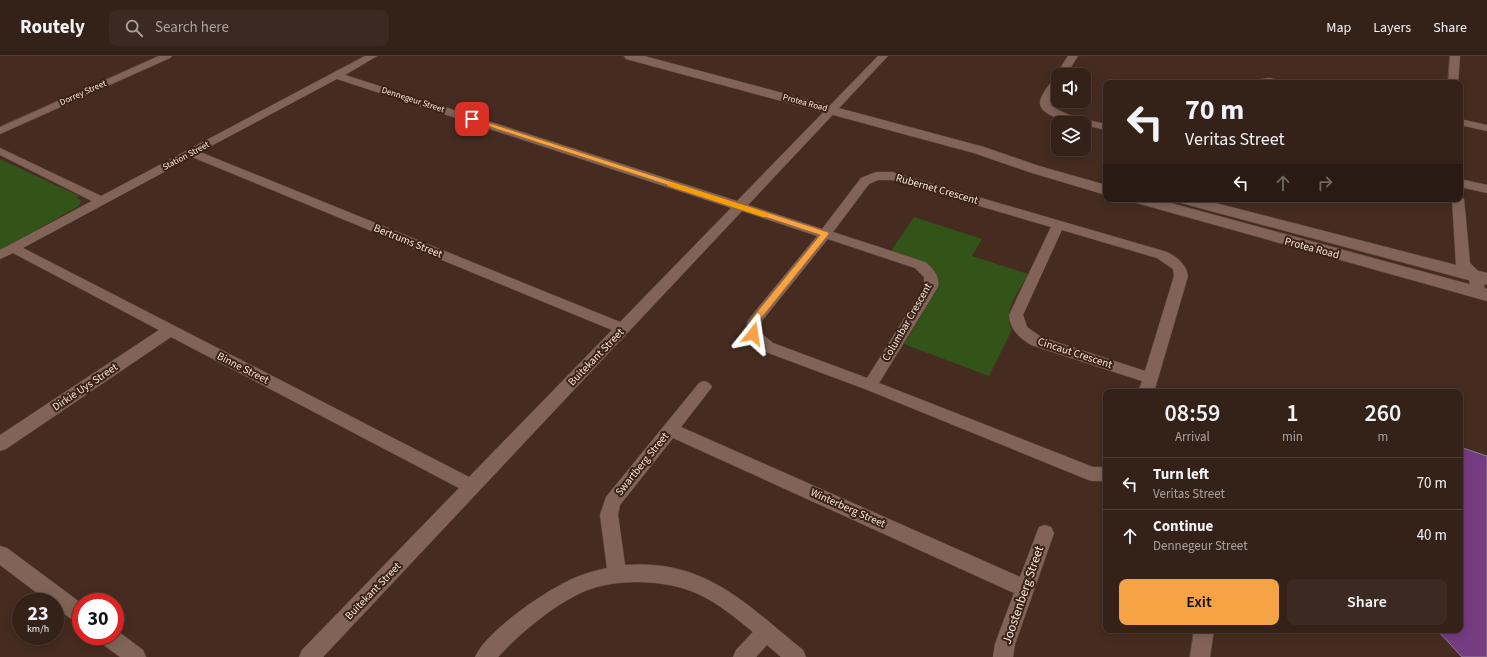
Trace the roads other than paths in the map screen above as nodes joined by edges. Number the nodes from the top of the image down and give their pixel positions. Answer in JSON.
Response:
{"nodes":[{"id":1,"x":167,"y":56,"type":"edge"},
{"id":2,"x":372,"y":56,"type":"edge"},
{"id":3,"x":630,"y":56,"type":"edge"},
{"id":4,"x":883,"y":56,"type":"edge"},
{"id":5,"x":1073,"y":56,"type":"edge"},
{"id":6,"x":1455,"y":56,"type":"edge"},
{"id":7,"x":1065,"y":68,"type":"edge"},
{"id":8,"x":336,"y":75,"type":"junction"},
{"id":9,"x":1453,"y":80,"type":"edge"},
{"id":10,"x":1051,"y":91,"type":"edge"},
{"id":11,"x":832,"y":110,"type":"junction"},
{"id":12,"x":1463,"y":123,"type":"edge"},
{"id":13,"x":1103,"y":126,"type":"edge"},
{"id":14,"x":1487,"y":128,"type":"edge"},
{"id":15,"x":0,"y":131,"type":"edge"},
{"id":16,"x":979,"y":150,"type":"junction"},
{"id":17,"x":0,"y":151,"type":"edge"},
{"id":18,"x":192,"y":153,"type":"junction"},
{"id":19,"x":1103,"y":179,"type":"edge"},
{"id":20,"x":1463,"y":184,"type":"edge"},
{"id":21,"x":1103,"y":189,"type":"edge"},
{"id":22,"x":1487,"y":189,"type":"edge"},
{"id":23,"x":102,"y":200,"type":"junction"},
{"id":24,"x":1150,"y":202,"type":"edge"},
{"id":25,"x":1194,"y":202,"type":"edge"},
{"id":26,"x":1458,"y":202,"type":"edge"},
{"id":27,"x":740,"y":207,"type":"junction"},
{"id":28,"x":1058,"y":225,"type":"junction"},
{"id":29,"x":825,"y":234,"type":"junction"},
{"id":30,"x":13,"y":248,"type":"junction"},
{"id":31,"x":0,"y":255,"type":"edge"},
{"id":32,"x":1470,"y":280,"type":"edge"},
{"id":33,"x":623,"y":329,"type":"junction"},
{"id":34,"x":170,"y":330,"type":"junction"},
{"id":35,"x":1150,"y":378,"type":"junction"},
{"id":36,"x":870,"y":385,"type":"junction"},
{"id":37,"x":704,"y":387,"type":"dead end"},
{"id":38,"x":1147,"y":389,"type":"edge"},
{"id":39,"x":670,"y":429,"type":"junction"},
{"id":40,"x":0,"y":444,"type":"edge"},
{"id":41,"x":1103,"y":474,"type":"edge"},
{"id":42,"x":472,"y":487,"type":"junction"},
{"id":43,"x":1045,"y":533,"type":"dead end"},
{"id":44,"x":0,"y":554,"type":"edge"},
{"id":45,"x":617,"y":576,"type":"junction"},
{"id":46,"x":1025,"y":589,"type":"junction"},
{"id":47,"x":72,"y":608,"type":"edge"},
{"id":48,"x":766,"y":632,"type":"junction"},
{"id":49,"x":1204,"y":633,"type":"edge"},
{"id":50,"x":120,"y":645,"type":"edge"},
{"id":51,"x":136,"y":657,"type":"edge"},
{"id":52,"x":309,"y":657,"type":"edge"},
{"id":53,"x":485,"y":657,"type":"edge"},
{"id":54,"x":743,"y":657,"type":"edge"},
{"id":55,"x":796,"y":657,"type":"edge"},
{"id":56,"x":1003,"y":657,"type":"edge"},
{"id":57,"x":1200,"y":657,"type":"edge"}],
"edges":[{"from":1,"to":15,"type":"street","name":"Dorrey Street"},
{"from":2,"to":8,"type":"street","name":"Station Street"},
{"from":3,"to":11,"type":"street","name":"Protea Road"},
{"from":4,"to":11,"type":"street","name":"Buitekant Street"},
{"from":5,"to":7,"type":"street"},
{"from":6,"to":9,"type":"street"},
{"from":8,"to":18,"type":"street","name":"Station Street"},
{"from":8,"to":27,"type":"street","name":"Dennegeur Street"},
{"from":10,"to":13,"type":"street"},
{"from":11,"to":16,"type":"street","name":"Protea Road"},
{"from":11,"to":27,"type":"street","name":"Buitekant Street"},
{"from":12,"to":14,"type":"street"},
{"from":16,"to":19,"type":"street","name":"Protea Road"},
{"from":16,"to":21,"type":"street","name":"Protea Road"},
{"from":17,"to":23,"type":"street"},
{"from":18,"to":23,"type":"street","name":"Station Street"},
{"from":18,"to":33,"type":"street","name":"Bertrums Street"},
{"from":20,"to":22,"type":"street"},
{"from":23,"to":30,"type":"street","name":"Station Street"},
{"from":24,"to":32,"type":"street","name":"Protea Road"},
{"from":25,"to":32,"type":"street","name":"Protea Road"},
{"from":26,"to":32,"type":"street"},
{"from":27,"to":29,"type":"street","name":"Dennegeur Street"},
{"from":27,"to":33,"type":"street","name":"Buitekant Street"},
{"from":28,"to":29,"type":"street","name":"Rubernet Crescent"},
{"from":28,"to":35,"type":"street","name":"Rubernet Crescent"},
{"from":28,"to":35,"type":"street","name":"Cincaut Crescent"},
{"from":29,"to":36,"type":"street","name":"Columbar Crescent"},
{"from":29,"to":36,"type":"street","name":"Rubernet Crescent"},
{"from":30,"to":31,"type":"street","name":"Station Street"},
{"from":30,"to":34,"type":"street","name":"Binne Street"},
{"from":33,"to":42,"type":"street","name":"Buitekant Street"},
{"from":34,"to":40,"type":"street","name":"Dirkie Uys Street"},
{"from":34,"to":42,"type":"street","name":"Binne Street"},
{"from":35,"to":38,"type":"street","name":"Rubernet Crescent"},
{"from":36,"to":41,"type":"street","name":"Rubernet Crescent"},
{"from":37,"to":39,"type":"street","name":"Swartberg Street"},
{"from":39,"to":45,"type":"street","name":"Swartberg Street"},
{"from":39,"to":46,"type":"street","name":"Winterberg Street"},
{"from":42,"to":52,"type":"street","name":"Buitekant Street"},
{"from":43,"to":46,"type":"street","name":"Joostenberg Street"},
{"from":44,"to":47,"type":"street"},
{"from":45,"to":48,"type":"street"},
{"from":45,"to":53,"type":"street"},
{"from":46,"to":56,"type":"street","name":"Joostenberg Street"},
{"from":48,"to":54,"type":"street"},
{"from":48,"to":55,"type":"street"},
{"from":49,"to":57,"type":"street"},
{"from":50,"to":51,"type":"street"}]}
